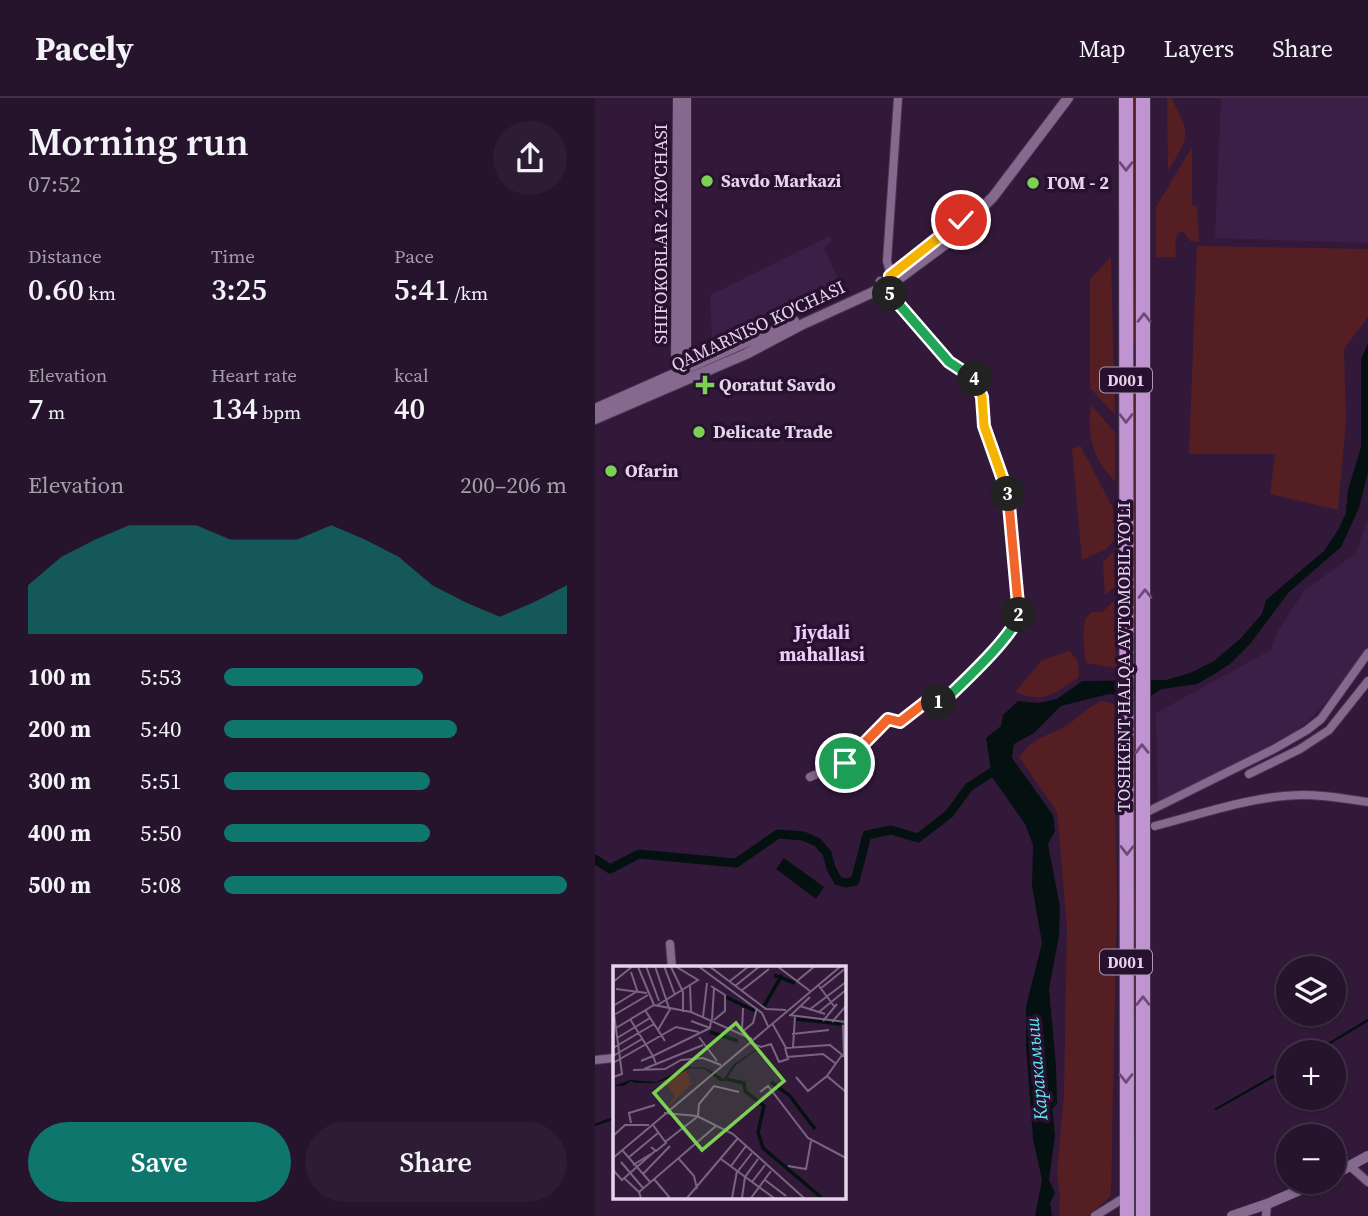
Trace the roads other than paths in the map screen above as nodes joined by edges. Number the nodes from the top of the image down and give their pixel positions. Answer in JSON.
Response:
{"nodes":[{"id":1,"x":678,"y":98,"type":"edge"},
{"id":2,"x":686,"y":98,"type":"edge"},
{"id":3,"x":898,"y":98,"type":"edge"},
{"id":4,"x":1060,"y":98,"type":"edge"},
{"id":5,"x":1068,"y":98,"type":"edge"},
{"id":6,"x":1126,"y":98,"type":"edge"},
{"id":7,"x":1143,"y":98,"type":"edge"},
{"id":8,"x":944,"y":240,"type":"junction"},
{"id":9,"x":887,"y":282,"type":"junction"},
{"id":10,"x":1126,"y":355,"type":"junction"},
{"id":11,"x":1144,"y":355,"type":"junction"},
{"id":12,"x":684,"y":373,"type":"junction"},
{"id":13,"x":595,"y":409,"type":"edge"},
{"id":14,"x":595,"y":419,"type":"edge"},
{"id":15,"x":1368,"y":653,"type":"edge"},
{"id":16,"x":1368,"y":681,"type":"edge"},
{"id":17,"x":1249,"y":774,"type":"dead end"},
{"id":18,"x":810,"y":777,"type":"dead end"},
{"id":19,"x":1368,"y":802,"type":"edge"},
{"id":20,"x":1143,"y":814,"type":"junction"},
{"id":21,"x":1155,"y":826,"type":"dead end"},
{"id":22,"x":670,"y":944,"type":"dead end"},
{"id":23,"x":672,"y":966,"type":"edge"},
{"id":24,"x":1126,"y":1048,"type":"junction"},
{"id":25,"x":1144,"y":1048,"type":"junction"},
{"id":26,"x":613,"y":1058,"type":"edge"},
{"id":27,"x":595,"y":1060,"type":"edge"},
{"id":28,"x":1368,"y":1156,"type":"edge"},
{"id":29,"x":1351,"y":1167,"type":"junction"},
{"id":30,"x":1346,"y":1169,"type":"edge"},
{"id":31,"x":1368,"y":1182,"type":"edge"},
{"id":32,"x":1299,"y":1194,"type":"edge"},
{"id":33,"x":1127,"y":1196,"type":"junction"},
{"id":34,"x":1268,"y":1212,"type":"edge"},
{"id":35,"x":1146,"y":1213,"type":"edge"},
{"id":36,"x":1095,"y":1216,"type":"edge"},
{"id":37,"x":1127,"y":1216,"type":"edge"},
{"id":38,"x":1232,"y":1216,"type":"edge"}],
"edges":[{"from":1,"to":12,"type":"street","name":"SHIFOKORLAR 2-KO'CHASI"},
{"from":2,"to":12,"type":"street","name":"SHIFOKORLAR 2-KO'CHASI"},
{"from":3,"to":9,"type":"street"},
{"from":4,"to":8,"type":"main road","name":"QAMARNISO KO'CHASI"},
{"from":5,"to":8,"type":"main road","name":"QAMARNISO KO'CHASI"},
{"from":6,"to":10,"type":"highway","name":"TOSHKENT HALQA AVTOMOBIL YO'LI","number":"D001","one_way":true},
{"from":11,"to":7,"type":"highway","name":"TOSHKENT HALQA AVTOMOBIL YO'LI","number":"D001","one_way":true},
{"from":8,"to":9,"type":"main road","name":"QAMARNISO KO'CHASI"},
{"from":9,"to":12,"type":"main road","name":"QAMARNISO KO'CHASI"},
{"from":9,"to":18,"type":"street"},
{"from":10,"to":11,"type":"highway"},
{"from":10,"to":24,"type":"highway","name":"TOSHKENT HALQA AVTOMOBIL YO'LI","number":"D001","one_way":true},
{"from":20,"to":11,"type":"highway","name":"TOSHKENT HALQA AVTOMOBIL YO'LI","number":"D001","one_way":true},
{"from":12,"to":13,"type":"main road","name":"QAMARNISO KO'CHASI"},
{"from":12,"to":14,"type":"main road","name":"QAMARNISO KO'CHASI"},
{"from":15,"to":20,"type":"street"},
{"from":16,"to":17,"type":"street"},
{"from":19,"to":21,"type":"street"},
{"from":25,"to":20,"type":"highway","name":"TOSHKENT HALQA AVTOMOBIL YO'LI","number":"D001","one_way":true},
{"from":22,"to":23,"type":"street"},
{"from":24,"to":25,"type":"highway"},
{"from":24,"to":33,"type":"highway","name":"TOSHKENT HALQA AVTOMOBIL YO'LI","number":"D001","one_way":true},
{"from":25,"to":35,"type":"highway","name":"TOSHKENT HALQA AVTOMOBIL YO'LI","number":"D001"},
{"from":26,"to":27,"type":"street"},
{"from":28,"to":29,"type":"street"},
{"from":29,"to":30,"type":"street"},
{"from":29,"to":31,"type":"street"},
{"from":32,"to":34,"type":"street"},
{"from":33,"to":36,"type":"street"},
{"from":33,"to":37,"type":"highway","name":"TOSHKENT HALQA AVTOMOBIL YO'LI","number":"D001"},
{"from":34,"to":38,"type":"street"}]}
